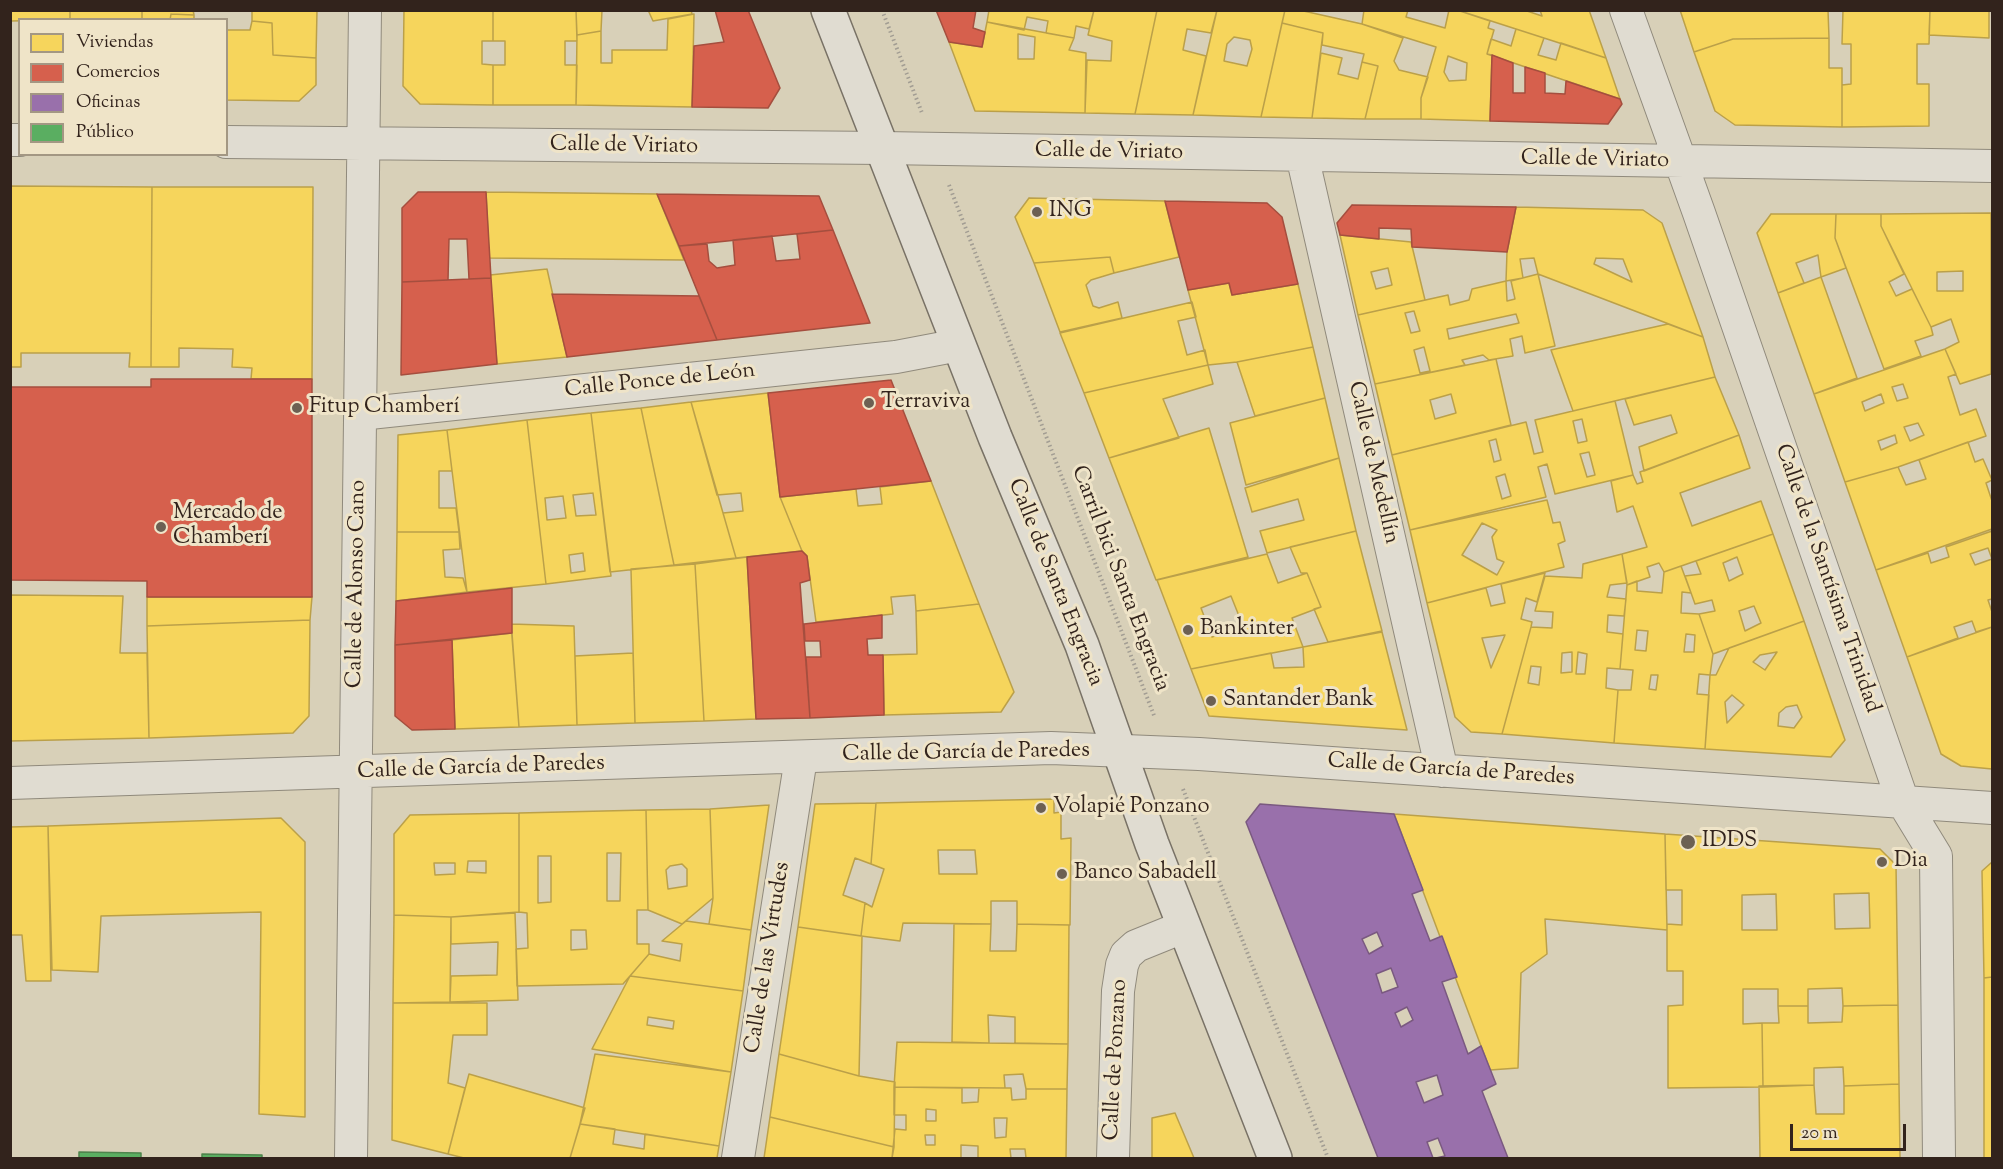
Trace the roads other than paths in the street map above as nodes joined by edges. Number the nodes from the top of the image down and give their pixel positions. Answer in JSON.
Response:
{"nodes":[{"id":1,"x":365,"y":10,"type":"edge"},
{"id":2,"x":828,"y":10,"type":"edge"},
{"id":3,"x":1626,"y":10,"type":"edge"},
{"id":4,"x":228,"y":142,"type":"edge"},
{"id":5,"x":363,"y":144,"type":"junction"},
{"id":6,"x":883,"y":148,"type":"junction"},
{"id":7,"x":1302,"y":155,"type":"junction"},
{"id":8,"x":1681,"y":162,"type":"junction"},
{"id":9,"x":1992,"y":166,"type":"edge"},
{"id":10,"x":959,"y":345,"type":"junction"},
{"id":11,"x":360,"y":414,"type":"junction"},
{"id":12,"x":1120,"y":752,"type":"junction"},
{"id":13,"x":801,"y":758,"type":"junction"},
{"id":14,"x":1442,"y":771,"type":"junction"},
{"id":15,"x":356,"y":773,"type":"junction"},
{"id":16,"x":10,"y":783,"type":"edge"},
{"id":17,"x":1903,"y":802,"type":"junction"},
{"id":18,"x":1992,"y":808,"type":"edge"},
{"id":19,"x":1183,"y":927,"type":"junction"},
{"id":20,"x":357,"y":1157,"type":"edge"},
{"id":21,"x":738,"y":1158,"type":"edge"},
{"id":22,"x":1113,"y":1158,"type":"edge"},
{"id":23,"x":1275,"y":1158,"type":"edge"},
{"id":24,"x":1939,"y":1158,"type":"edge"}],
"edges":[{"from":1,"to":5,"type":"street","name":"Calle de Alonso Cano"},
{"from":2,"to":6,"type":"main road","name":"Calle de Santa Engracia"},
{"from":3,"to":8,"type":"street","name":"Calle de la Santísima Trinidad"},
{"from":4,"to":5,"type":"street","name":"Calle de Viriato"},
{"from":5,"to":6,"type":"street","name":"Calle de Viriato"},
{"from":5,"to":11,"type":"street","name":"Calle de Alonso Cano"},
{"from":6,"to":7,"type":"street","name":"Calle de Viriato"},
{"from":6,"to":10,"type":"main road","name":"Calle de Santa Engracia"},
{"from":7,"to":8,"type":"street","name":"Calle de Viriato"},
{"from":7,"to":14,"type":"street","name":"Calle de Medellín"},
{"from":8,"to":9,"type":"street","name":"Calle de Viriato"},
{"from":8,"to":17,"type":"street","name":"Calle de la Santísima Trinidad"},
{"from":10,"to":11,"type":"street","name":"Calle Ponce de León"},
{"from":10,"to":12,"type":"main road","name":"Calle de Santa Engracia"},
{"from":11,"to":15,"type":"street","name":"Calle de Alonso Cano"},
{"from":12,"to":13,"type":"street","name":"Calle de García de Paredes"},
{"from":12,"to":14,"type":"street","name":"Calle de García de Paredes"},
{"from":12,"to":19,"type":"main road","name":"Calle de Santa Engracia"},
{"from":13,"to":15,"type":"street","name":"Calle de García de Paredes"},
{"from":13,"to":21,"type":"street","name":"Calle de las Virtudes"},
{"from":14,"to":17,"type":"street","name":"Calle de García de Paredes"},
{"from":15,"to":16,"type":"street","name":"Calle de García de Paredes"},
{"from":15,"to":20,"type":"street","name":"Calle de Alonso Cano"},
{"from":17,"to":18,"type":"street","name":"Calle de García de Paredes"},
{"from":17,"to":24,"type":"street","name":"Calle de la Santísima Trinidad"},
{"from":19,"to":22,"type":"street","name":"Calle de Ponzano"},
{"from":19,"to":23,"type":"main road","name":"Calle de Santa Engracia"}]}
